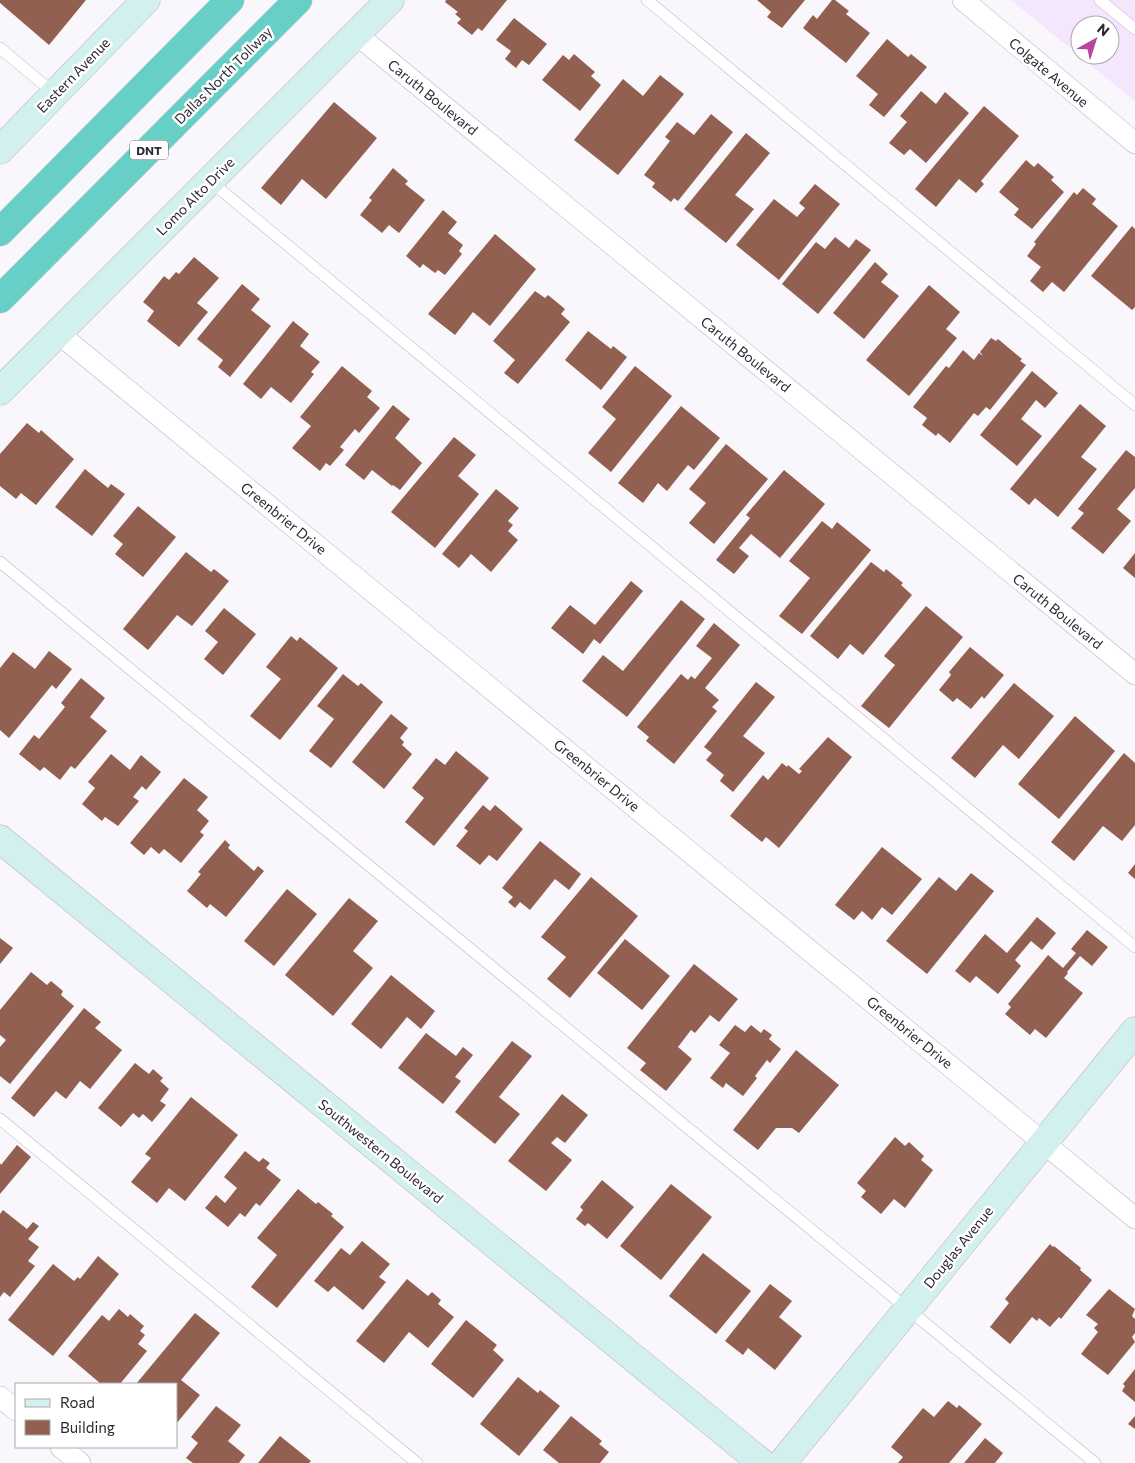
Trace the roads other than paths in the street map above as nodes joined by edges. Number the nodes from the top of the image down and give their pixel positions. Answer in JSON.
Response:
{"nodes":[{"id":1,"x":146,"y":0,"type":"edge"},
{"id":2,"x":230,"y":0,"type":"edge"},
{"id":3,"x":298,"y":0,"type":"edge"},
{"id":4,"x":390,"y":0,"type":"edge"},
{"id":5,"x":647,"y":0,"type":"edge"},
{"id":6,"x":963,"y":0,"type":"edge"},
{"id":7,"x":1100,"y":0,"type":"edge"},
{"id":8,"x":1135,"y":29,"type":"edge"},
{"id":9,"x":356,"y":34,"type":"junction"},
{"id":10,"x":0,"y":48,"type":"edge"},
{"id":11,"x":55,"y":94,"type":"junction"},
{"id":12,"x":1135,"y":143,"type":"edge"},
{"id":13,"x":0,"y":150,"type":"edge"},
{"id":14,"x":210,"y":181,"type":"junction"},
{"id":15,"x":0,"y":232,"type":"edge"},
{"id":16,"x":0,"y":299,"type":"edge"},
{"id":17,"x":58,"y":333,"type":"junction"},
{"id":18,"x":0,"y":391,"type":"edge"},
{"id":19,"x":1135,"y":405,"type":"edge"},
{"id":20,"x":0,"y":562,"type":"edge"},
{"id":21,"x":1135,"y":674,"type":"edge"},
{"id":22,"x":0,"y":839,"type":"edge"},
{"id":23,"x":1135,"y":947,"type":"edge"},
{"id":24,"x":1135,"y":1031,"type":"edge"},
{"id":25,"x":0,"y":1119,"type":"edge"},
{"id":26,"x":1043,"y":1142,"type":"junction"},
{"id":27,"x":1135,"y":1218,"type":"edge"},
{"id":28,"x":908,"y":1308,"type":"junction"},
{"id":29,"x":0,"y":1397,"type":"edge"},
{"id":30,"x":15,"y":1409,"type":"edge"},
{"id":31,"x":62,"y":1448,"type":"edge"},
{"id":32,"x":80,"y":1463,"type":"edge"},
{"id":33,"x":417,"y":1463,"type":"edge"},
{"id":34,"x":762,"y":1463,"type":"edge"},
{"id":35,"x":782,"y":1463,"type":"edge"},
{"id":36,"x":1095,"y":1463,"type":"edge"}],
"edges":[{"from":1,"to":11,"type":"street","name":"Eastern Avenue"},
{"from":2,"to":15,"type":"highway"},
{"from":3,"to":16,"type":"highway","name":"Dallas North Tollway","number":"DNT"},
{"from":4,"to":9,"type":"street","name":"Lomo Alto Drive"},
{"from":5,"to":19,"type":"lane"},
{"from":6,"to":12,"type":"street","name":"Colgate Avenue"},
{"from":7,"to":8,"type":"lane"},
{"from":9,"to":14,"type":"street","name":"Lomo Alto Drive"},
{"from":9,"to":21,"type":"street","name":"Caruth Boulevard"},
{"from":10,"to":11,"type":"lane"},
{"from":11,"to":13,"type":"street","name":"Eastern Avenue"},
{"from":14,"to":17,"type":"street","name":"Lomo Alto Drive"},
{"from":14,"to":23,"type":"lane"},
{"from":17,"to":18,"type":"street","name":"Lomo Alto Drive"},
{"from":17,"to":26,"type":"street","name":"Greenbrier Drive"},
{"from":20,"to":28,"type":"lane"},
{"from":22,"to":34,"type":"street","name":"Southwestern Boulevard"},
{"from":24,"to":26,"type":"street","name":"Douglas Avenue"},
{"from":25,"to":33,"type":"lane"},
{"from":26,"to":27,"type":"street","name":"Greenbrier Drive"},
{"from":26,"to":28,"type":"street","name":"Douglas Avenue"},
{"from":28,"to":35,"type":"street","name":"Douglas Avenue"},
{"from":28,"to":36,"type":"lane"},
{"from":29,"to":30,"type":"street"},
{"from":31,"to":32,"type":"street"}]}
